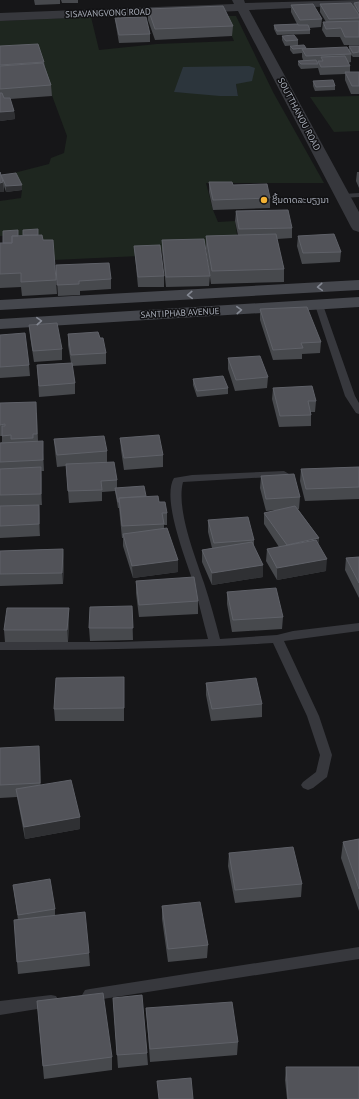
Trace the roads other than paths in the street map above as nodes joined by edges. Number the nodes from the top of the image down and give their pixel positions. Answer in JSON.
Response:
{"nodes":[{"id":1,"x":359,"y":2,"type":"edge"},
{"id":2,"x":240,"y":4,"type":"edge"},
{"id":3,"x":0,"y":17,"type":"edge"},
{"id":4,"x":359,"y":195,"type":"edge"},
{"id":5,"x":343,"y":196,"type":"junction"},
{"id":6,"x":359,"y":227,"type":"edge"},
{"id":7,"x":359,"y":285,"type":"edge"},
{"id":8,"x":359,"y":302,"type":"edge"},
{"id":9,"x":0,"y":305,"type":"edge"},
{"id":10,"x":319,"y":305,"type":"junction"},
{"id":11,"x":0,"y":324,"type":"edge"},
{"id":12,"x":359,"y":411,"type":"edge"},
{"id":13,"x":284,"y":474,"type":"edge"},
{"id":14,"x":359,"y":627,"type":"edge"},
{"id":15,"x":277,"y":639,"type":"junction"},
{"id":16,"x":215,"y":643,"type":"junction"},
{"id":17,"x":0,"y":646,"type":"edge"},
{"id":18,"x":308,"y":785,"type":"dead end"},
{"id":19,"x":359,"y":953,"type":"edge"},
{"id":20,"x":0,"y":1008,"type":"edge"}],
"edges":[{"from":1,"to":2,"type":"street","name":"SISAVANGVONG ROAD"},
{"from":2,"to":3,"type":"street","name":"SISAVANGVONG ROAD"},
{"from":2,"to":5,"type":"street","name":"SOUTTHANOU ROAD"},
{"from":4,"to":5,"type":"lane"},
{"from":5,"to":6,"type":"street","name":"SOUTTHANOU ROAD"},
{"from":7,"to":9,"type":"street","name":"SANTIPHAB AVENUE","one_way":true},
{"from":8,"to":10,"type":"street","name":"SANTIPHAB AVENUE"},
{"from":11,"to":10,"type":"street","name":"SANTIPHAB AVENUE","one_way":true},
{"from":10,"to":12,"type":"lane"},
{"from":13,"to":16,"type":"lane"},
{"from":14,"to":15,"type":"lane"},
{"from":15,"to":16,"type":"lane"},
{"from":15,"to":18,"type":"lane"},
{"from":16,"to":17,"type":"lane"},
{"from":19,"to":20,"type":"lane"}]}
